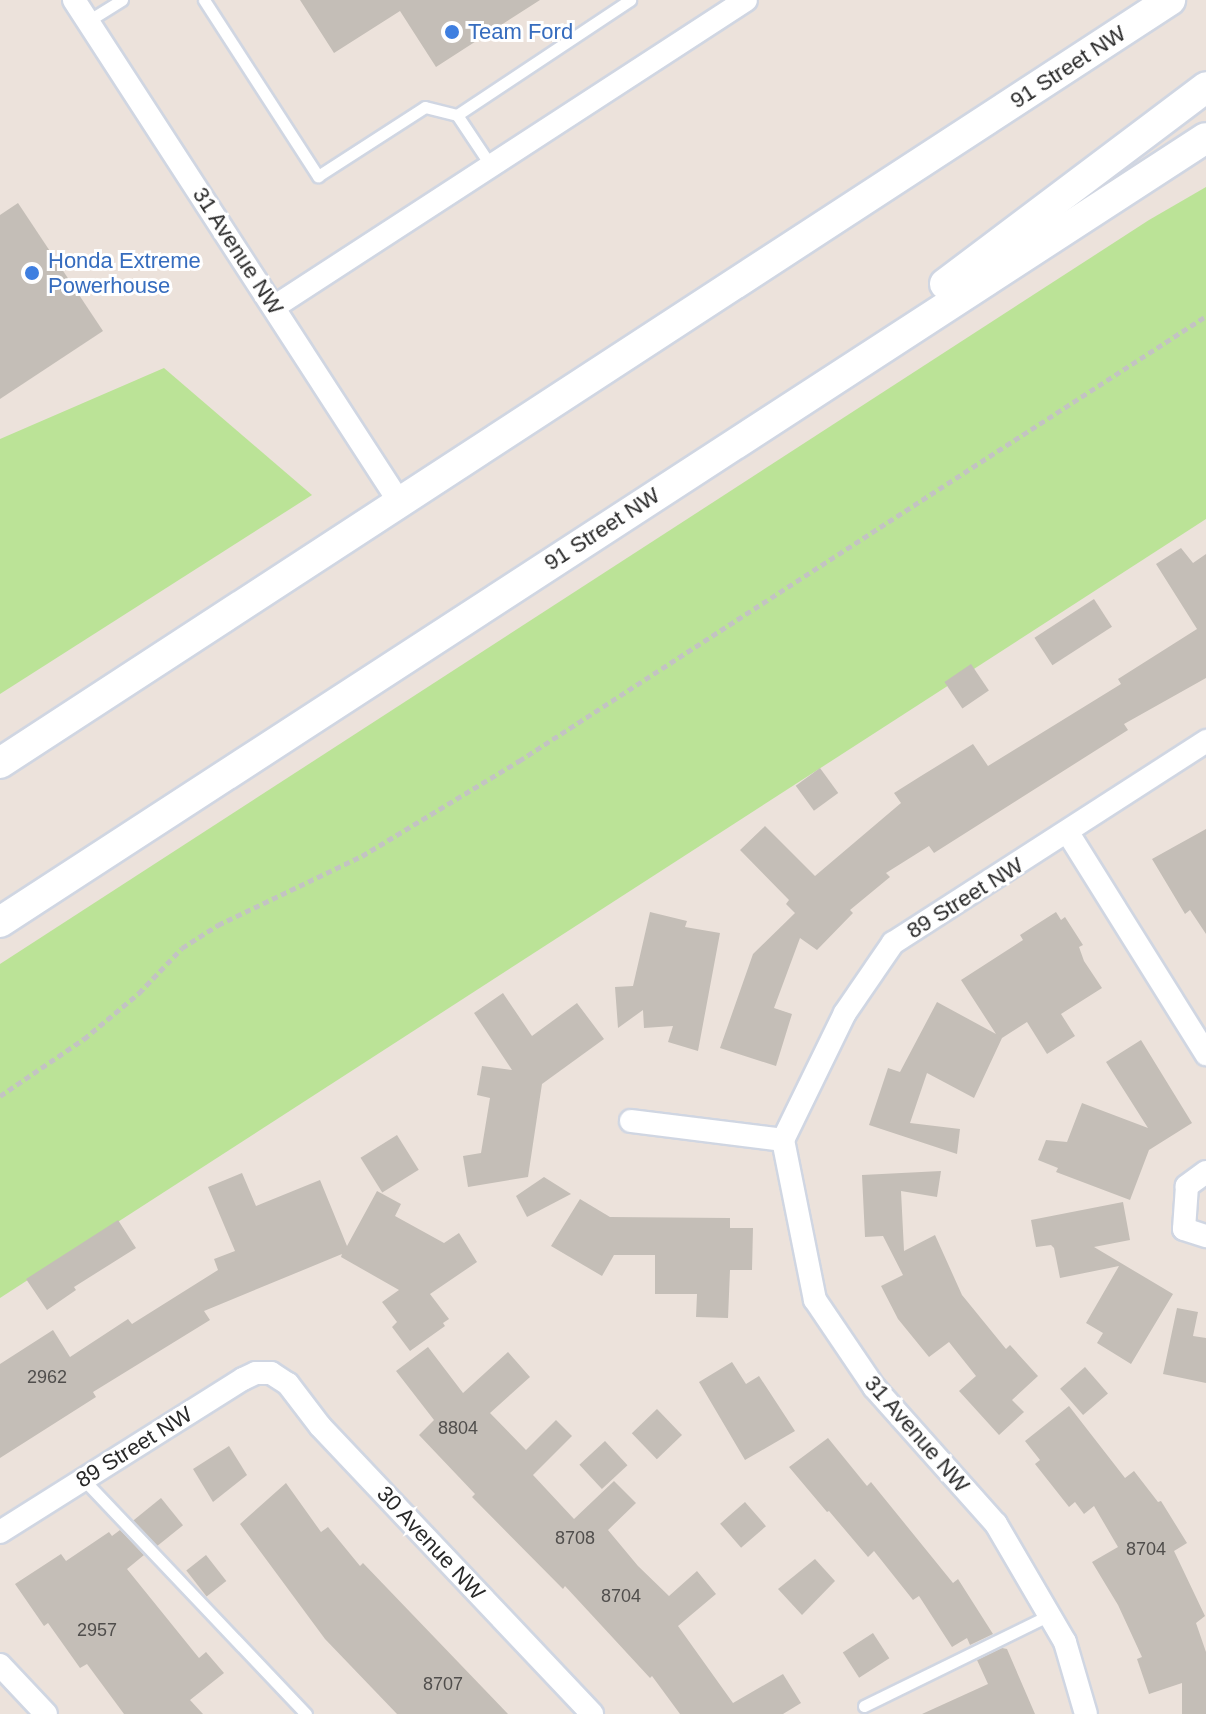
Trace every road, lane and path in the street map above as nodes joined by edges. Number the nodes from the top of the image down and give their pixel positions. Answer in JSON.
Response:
{"nodes":[{"id":1,"x":74,"y":0,"type":"edge"},
{"id":2,"x":122,"y":0,"type":"edge"},
{"id":3,"x":204,"y":0,"type":"edge"},
{"id":4,"x":630,"y":0,"type":"edge"},
{"id":5,"x":746,"y":0,"type":"edge"},
{"id":6,"x":1156,"y":0,"type":"edge"},
{"id":7,"x":1170,"y":0,"type":"edge"},
{"id":8,"x":88,"y":21,"type":"junction"},
{"id":9,"x":1087,"y":55,"type":"junction"},
{"id":10,"x":1206,"y":87,"type":"edge"},
{"id":11,"x":457,"y":115,"type":"junction"},
{"id":12,"x":1206,"y":138,"type":"edge"},
{"id":13,"x":1206,"y":156,"type":"edge"},
{"id":14,"x":491,"y":166,"type":"junction"},
{"id":15,"x":1139,"y":180,"type":"junction"},
{"id":16,"x":274,"y":307,"type":"junction"},
{"id":17,"x":1206,"y":316,"type":"edge"},
{"id":18,"x":706,"y":461,"type":"junction"},
{"id":19,"x":400,"y":503,"type":"junction"},
{"id":20,"x":1206,"y":741,"type":"edge"},
{"id":21,"x":0,"y":763,"type":"edge"},
{"id":22,"x":1068,"y":833,"type":"junction"},
{"id":23,"x":0,"y":922,"type":"edge"},
{"id":24,"x":1206,"y":1054,"type":"edge"},
{"id":25,"x":0,"y":1096,"type":"edge"},
{"id":26,"x":631,"y":1121,"type":"dead end"},
{"id":27,"x":783,"y":1140,"type":"junction"},
{"id":28,"x":1206,"y":1172,"type":"edge"},
{"id":29,"x":1206,"y":1236,"type":"edge"},
{"id":30,"x":271,"y":1373,"type":"joint"},
{"id":31,"x":83,"y":1479,"type":"junction"},
{"id":32,"x":0,"y":1532,"type":"edge"},
{"id":33,"x":1052,"y":1614,"type":"junction"},
{"id":34,"x":0,"y":1665,"type":"edge"},
{"id":35,"x":864,"y":1706,"type":"dead end"},
{"id":36,"x":46,"y":1714,"type":"edge"},
{"id":37,"x":306,"y":1714,"type":"edge"},
{"id":38,"x":592,"y":1714,"type":"edge"},
{"id":39,"x":1086,"y":1714,"type":"edge"}],
"edges":[{"from":1,"to":8,"type":"street","name":"31 Avenue NW"},
{"from":2,"to":8,"type":"lane"},
{"from":3,"to":11,"type":"lane"},
{"from":4,"to":11,"type":"lane"},
{"from":5,"to":14,"type":"street"},
{"from":6,"to":9,"type":"main road"},
{"from":7,"to":9,"type":"main road","name":"91 Street NW"},
{"from":8,"to":16,"type":"street","name":"31 Avenue NW"},
{"from":9,"to":19,"type":"main road","name":"91 Street NW"},
{"from":10,"to":18,"type":"main road"},
{"from":11,"to":14,"type":"lane"},
{"from":12,"to":15,"type":"main road","name":"91 Street NW"},
{"from":13,"to":15,"type":"main road"},
{"from":14,"to":16,"type":"street"},
{"from":15,"to":18,"type":"main road","name":"91 Street NW"},
{"from":16,"to":19,"type":"street","name":"31 Avenue NW"},
{"from":17,"to":25,"type":"path"},
{"from":18,"to":23,"type":"main road","name":"91 Street NW"},
{"from":19,"to":21,"type":"main road","name":"91 Street NW"},
{"from":20,"to":22,"type":"street","name":"89 Street NW"},
{"from":22,"to":24,"type":"street"},
{"from":22,"to":27,"type":"street","name":"89 Street NW"},
{"from":26,"to":27,"type":"street"},
{"from":27,"to":33,"type":"street","name":"31 Avenue NW"},
{"from":28,"to":29,"type":"street"},
{"from":30,"to":31,"type":"street","name":"89 Street NW"},
{"from":30,"to":38,"type":"street","name":"30 Avenue NW"},
{"from":31,"to":32,"type":"street","name":"89 Street NW"},
{"from":31,"to":37,"type":"lane"},
{"from":33,"to":35,"type":"lane"},
{"from":33,"to":39,"type":"street","name":"31 Avenue NW"},
{"from":34,"to":36,"type":"street"}]}
